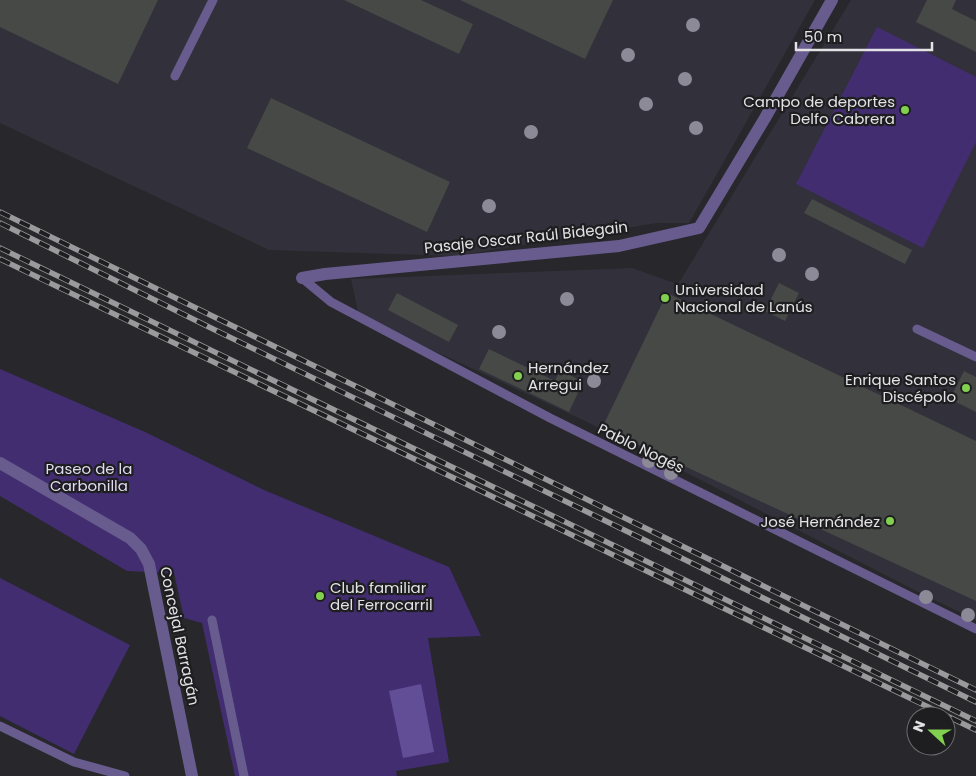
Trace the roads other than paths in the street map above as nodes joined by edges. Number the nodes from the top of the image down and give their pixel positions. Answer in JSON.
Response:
{"nodes":[{"id":1,"x":213,"y":0,"type":"edge"},
{"id":2,"x":832,"y":0,"type":"edge"},
{"id":3,"x":175,"y":76,"type":"dead end"},
{"id":4,"x":302,"y":278,"type":"joint"},
{"id":5,"x":917,"y":329,"type":"dead end"},
{"id":6,"x":976,"y":357,"type":"edge"},
{"id":7,"x":0,"y":464,"type":"edge"},
{"id":8,"x":212,"y":620,"type":"dead end"},
{"id":9,"x":976,"y":629,"type":"edge"},
{"id":10,"x":0,"y":726,"type":"edge"},
{"id":11,"x":125,"y":776,"type":"edge"},
{"id":12,"x":192,"y":776,"type":"edge"},
{"id":13,"x":244,"y":776,"type":"edge"}],
"edges":[{"from":1,"to":3,"type":"lane"},
{"from":2,"to":4,"type":"street","name":"Pasaje Oscar Raúl Bidegain"},
{"from":4,"to":9,"type":"lane","name":"Pablo Nogés"},
{"from":5,"to":6,"type":"lane"},
{"from":7,"to":12,"type":"street","name":"Concejal Barragán"},
{"from":8,"to":13,"type":"lane"},
{"from":10,"to":11,"type":"lane"}]}
